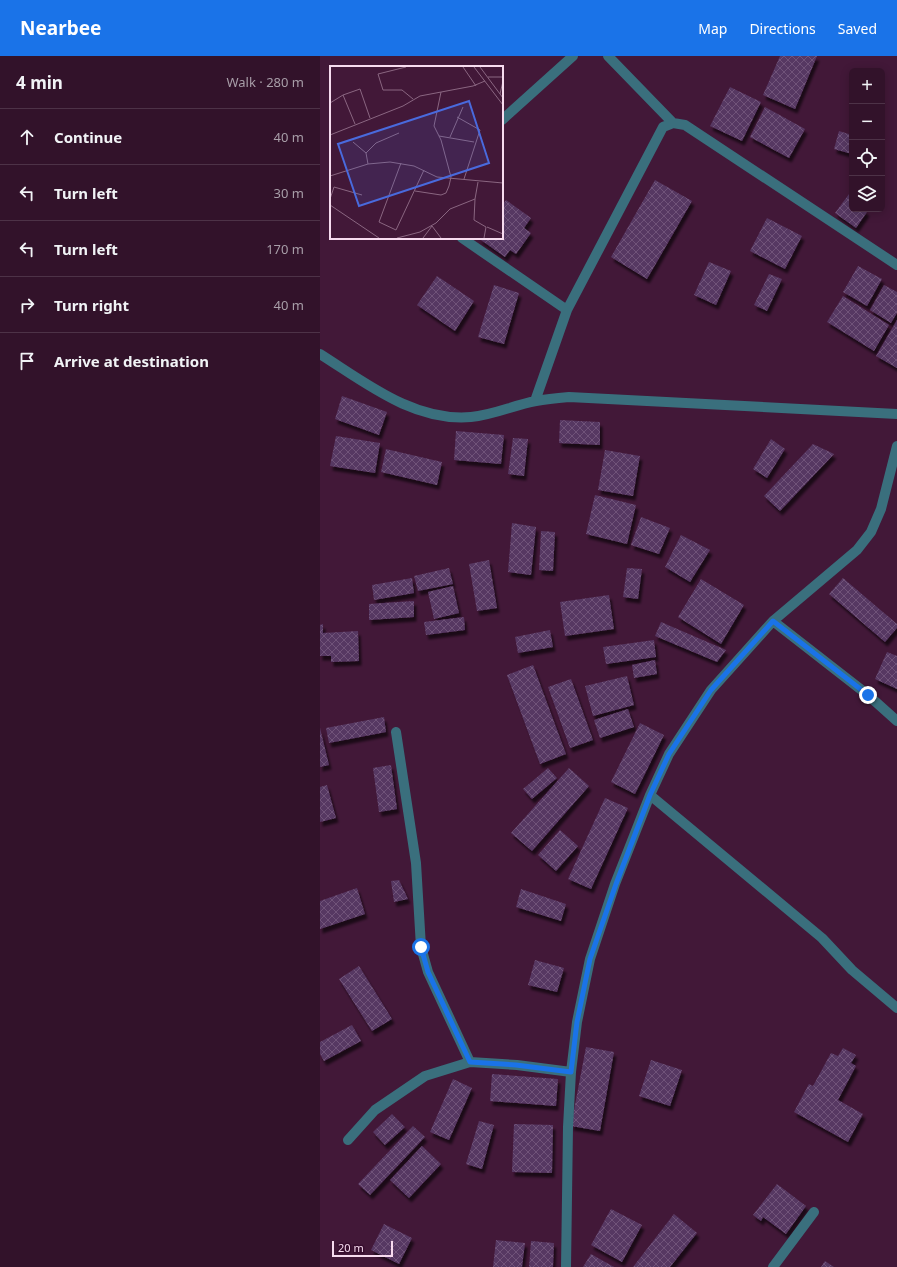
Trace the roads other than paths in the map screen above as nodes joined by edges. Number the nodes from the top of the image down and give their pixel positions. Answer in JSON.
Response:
{"nodes":[{"id":1,"x":572,"y":56,"type":"edge"},
{"id":2,"x":608,"y":56,"type":"edge"},
{"id":3,"x":503,"y":119,"type":"edge"},
{"id":4,"x":673,"y":123,"type":"junction"},
{"id":5,"x":463,"y":239,"type":"edge"},
{"id":6,"x":897,"y":265,"type":"edge"},
{"id":7,"x":568,"y":310,"type":"junction"},
{"id":8,"x":320,"y":354,"type":"edge"},
{"id":9,"x":535,"y":401,"type":"junction"},
{"id":10,"x":897,"y":414,"type":"edge"},
{"id":11,"x":897,"y":446,"type":"edge"},
{"id":12,"x":773,"y":621,"type":"junction"},
{"id":13,"x":897,"y":721,"type":"edge"},
{"id":14,"x":396,"y":732,"type":"dead end"},
{"id":15,"x":650,"y":795,"type":"junction"},
{"id":16,"x":897,"y":1008,"type":"edge"},
{"id":17,"x":470,"y":1062,"type":"junction"},
{"id":18,"x":571,"y":1072,"type":"junction"},
{"id":19,"x":348,"y":1140,"type":"dead end"},
{"id":20,"x":814,"y":1212,"type":"dead end"},
{"id":21,"x":566,"y":1267,"type":"edge"},
{"id":22,"x":773,"y":1267,"type":"edge"}],
"edges":[{"from":1,"to":3,"type":"street"},
{"from":2,"to":4,"type":"street"},
{"from":4,"to":6,"type":"street"},
{"from":4,"to":7,"type":"street"},
{"from":5,"to":7,"type":"street"},
{"from":7,"to":9,"type":"street"},
{"from":8,"to":9,"type":"street"},
{"from":9,"to":10,"type":"street"},
{"from":11,"to":12,"type":"street"},
{"from":12,"to":13,"type":"street"},
{"from":12,"to":15,"type":"street"},
{"from":14,"to":17,"type":"street"},
{"from":15,"to":16,"type":"street"},
{"from":15,"to":18,"type":"street"},
{"from":17,"to":18,"type":"street"},
{"from":17,"to":19,"type":"street"},
{"from":18,"to":21,"type":"street"},
{"from":20,"to":22,"type":"street"}]}
